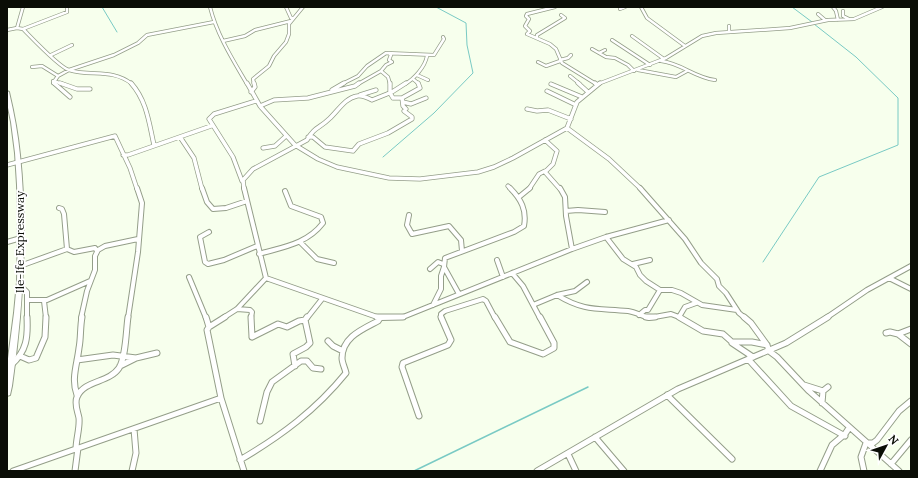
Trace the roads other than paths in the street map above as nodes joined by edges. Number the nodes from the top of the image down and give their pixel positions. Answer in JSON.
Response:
{"nodes":[{"id":1,"x":23,"y":7,"type":"edge"},
{"id":2,"x":65,"y":7,"type":"edge"},
{"id":3,"x":210,"y":7,"type":"edge"},
{"id":4,"x":286,"y":7,"type":"edge"},
{"id":5,"x":303,"y":7,"type":"edge"},
{"id":6,"x":555,"y":7,"type":"edge"},
{"id":7,"x":625,"y":7,"type":"edge"},
{"id":8,"x":641,"y":7,"type":"edge"},
{"id":9,"x":833,"y":7,"type":"edge"},
{"id":10,"x":882,"y":7,"type":"edge"},
{"id":11,"x":620,"y":9,"type":"dead end"},
{"id":12,"x":836,"y":10,"type":"junction"},
{"id":13,"x":818,"y":14,"type":"dead end"},
{"id":14,"x":561,"y":15,"type":"dead end"},
{"id":15,"x":828,"y":19,"type":"junction"},
{"id":16,"x":849,"y":19,"type":"junction"},
{"id":17,"x":292,"y":20,"type":"junction"},
{"id":18,"x":838,"y":20,"type":"junction"},
{"id":19,"x":214,"y":22,"type":"junction"},
{"id":20,"x":729,"y":26,"type":"dead end"},
{"id":21,"x":17,"y":28,"type":"junction"},
{"id":22,"x":23,"y":29,"type":"junction"},
{"id":23,"x":7,"y":30,"type":"edge"},
{"id":24,"x":729,"y":32,"type":"junction"},
{"id":25,"x":632,"y":36,"type":"dead end"},
{"id":26,"x":443,"y":37,"type":"dead end"},
{"id":27,"x":537,"y":38,"type":"junction"},
{"id":28,"x":612,"y":40,"type":"dead end"},
{"id":29,"x":223,"y":41,"type":"junction"},
{"id":30,"x":72,"y":45,"type":"dead end"},
{"id":31,"x":685,"y":46,"type":"junction"},
{"id":32,"x":592,"y":49,"type":"dead end"},
{"id":33,"x":605,"y":50,"type":"dead end"},
{"id":34,"x":389,"y":53,"type":"junction"},
{"id":35,"x":599,"y":53,"type":"junction"},
{"id":36,"x":51,"y":55,"type":"junction"},
{"id":37,"x":571,"y":55,"type":"dead end"},
{"id":38,"x":428,"y":56,"type":"junction"},
{"id":39,"x":665,"y":59,"type":"junction"},
{"id":40,"x":560,"y":61,"type":"junction"},
{"id":41,"x":660,"y":61,"type":"junction"},
{"id":42,"x":538,"y":62,"type":"dead end"},
{"id":43,"x":669,"y":62,"type":"junction"},
{"id":44,"x":650,"y":65,"type":"junction"},
{"id":45,"x":378,"y":66,"type":"dead end"},
{"id":46,"x":32,"y":67,"type":"dead end"},
{"id":47,"x":69,"y":70,"type":"junction"},
{"id":48,"x":382,"y":70,"type":"junction"},
{"id":49,"x":638,"y":70,"type":"junction"},
{"id":50,"x":634,"y":71,"type":"junction"},
{"id":51,"x":687,"y":71,"type":"junction"},
{"id":52,"x":58,"y":76,"type":"junction"},
{"id":53,"x":417,"y":76,"type":"junction"},
{"id":54,"x":570,"y":76,"type":"dead end"},
{"id":55,"x":413,"y":79,"type":"junction"},
{"id":56,"x":428,"y":80,"type":"dead end"},
{"id":57,"x":714,"y":80,"type":"dead end"},
{"id":58,"x":53,"y":81,"type":"junction"},
{"id":59,"x":551,"y":84,"type":"dead end"},
{"id":60,"x":598,"y":85,"type":"junction"},
{"id":61,"x":353,"y":87,"type":"junction"},
{"id":62,"x":90,"y":89,"type":"dead end"},
{"id":63,"x":376,"y":90,"type":"dead end"},
{"id":64,"x":547,"y":91,"type":"dead end"},
{"id":65,"x":7,"y":92,"type":"edge"},
{"id":66,"x":251,"y":92,"type":"junction"},
{"id":67,"x":328,"y":92,"type":"junction"},
{"id":68,"x":588,"y":92,"type":"junction"},
{"id":69,"x":390,"y":93,"type":"junction"},
{"id":70,"x":358,"y":95,"type":"junction"},
{"id":71,"x":70,"y":97,"type":"dead end"},
{"id":72,"x":582,"y":97,"type":"junction"},
{"id":73,"x":426,"y":98,"type":"dead end"},
{"id":74,"x":402,"y":100,"type":"junction"},
{"id":75,"x":256,"y":101,"type":"junction"},
{"id":76,"x":576,"y":105,"type":"junction"},
{"id":77,"x":260,"y":106,"type":"junction"},
{"id":78,"x":527,"y":109,"type":"dead end"},
{"id":79,"x":571,"y":119,"type":"junction"},
{"id":80,"x":211,"y":126,"type":"junction"},
{"id":81,"x":568,"y":128,"type":"junction"},
{"id":82,"x":286,"y":136,"type":"junction"},
{"id":83,"x":180,"y":137,"type":"junction"},
{"id":84,"x":308,"y":137,"type":"junction"},
{"id":85,"x":545,"y":140,"type":"junction"},
{"id":86,"x":154,"y":145,"type":"junction"},
{"id":87,"x":295,"y":145,"type":"junction"},
{"id":88,"x":263,"y":148,"type":"dead end"},
{"id":89,"x":125,"y":156,"type":"junction"},
{"id":90,"x":17,"y":163,"type":"junction"},
{"id":91,"x":7,"y":165,"type":"edge"},
{"id":92,"x":546,"y":171,"type":"junction"},
{"id":93,"x":243,"y":185,"type":"junction"},
{"id":94,"x":508,"y":186,"type":"dead end"},
{"id":95,"x":285,"y":191,"type":"dead end"},
{"id":96,"x":519,"y":197,"type":"junction"},
{"id":97,"x":246,"y":201,"type":"junction"},
{"id":98,"x":59,"y":208,"type":"dead end"},
{"id":99,"x":566,"y":211,"type":"junction"},
{"id":100,"x":605,"y":212,"type":"dead end"},
{"id":101,"x":409,"y":215,"type":"dead end"},
{"id":102,"x":669,"y":220,"type":"junction"},
{"id":103,"x":209,"y":232,"type":"dead end"},
{"id":104,"x":606,"y":237,"type":"junction"},
{"id":105,"x":21,"y":238,"type":"junction"},
{"id":106,"x":138,"y":239,"type":"junction"},
{"id":107,"x":7,"y":242,"type":"edge"},
{"id":108,"x":300,"y":242,"type":"junction"},
{"id":109,"x":257,"y":246,"type":"junction"},
{"id":110,"x":67,"y":249,"type":"junction"},
{"id":111,"x":572,"y":249,"type":"junction"},
{"id":112,"x":97,"y":251,"type":"junction"},
{"id":113,"x":462,"y":251,"type":"junction"},
{"id":114,"x":259,"y":254,"type":"junction"},
{"id":115,"x":497,"y":260,"type":"dead end"},
{"id":116,"x":650,"y":260,"type":"dead end"},
{"id":117,"x":334,"y":263,"type":"dead end"},
{"id":118,"x":633,"y":264,"type":"junction"},
{"id":119,"x":444,"y":265,"type":"junction"},
{"id":120,"x":20,"y":266,"type":"junction"},
{"id":121,"x":911,"y":266,"type":"edge"},
{"id":122,"x":430,"y":269,"type":"dead end"},
{"id":123,"x":512,"y":273,"type":"junction"},
{"id":124,"x":189,"y":277,"type":"dead end"},
{"id":125,"x":503,"y":277,"type":"junction"},
{"id":126,"x":266,"y":278,"type":"junction"},
{"id":127,"x":889,"y":278,"type":"junction"},
{"id":128,"x":90,"y":281,"type":"junction"},
{"id":129,"x":587,"y":282,"type":"dead end"},
{"id":130,"x":20,"y":285,"type":"junction"},
{"id":131,"x":911,"y":289,"type":"edge"},
{"id":132,"x":660,"y":290,"type":"junction"},
{"id":133,"x":459,"y":294,"type":"junction"},
{"id":134,"x":557,"y":295,"type":"junction"},
{"id":135,"x":322,"y":299,"type":"junction"},
{"id":136,"x":44,"y":301,"type":"junction"},
{"id":137,"x":27,"y":303,"type":"junction"},
{"id":138,"x":696,"y":303,"type":"junction"},
{"id":139,"x":433,"y":305,"type":"junction"},
{"id":140,"x":533,"y":305,"type":"junction"},
{"id":141,"x":237,"y":309,"type":"junction"},
{"id":142,"x":737,"y":310,"type":"junction"},
{"id":143,"x":639,"y":315,"type":"junction"},
{"id":144,"x":679,"y":317,"type":"junction"},
{"id":145,"x":380,"y":318,"type":"junction"},
{"id":146,"x":305,"y":320,"type":"junction"},
{"id":147,"x":209,"y":327,"type":"junction"},
{"id":148,"x":911,"y":328,"type":"edge"},
{"id":149,"x":886,"y":333,"type":"dead end"},
{"id":150,"x":898,"y":334,"type":"junction"},
{"id":151,"x":328,"y":341,"type":"dead end"},
{"id":152,"x":732,"y":342,"type":"junction"},
{"id":153,"x":911,"y":344,"type":"edge"},
{"id":154,"x":767,"y":345,"type":"junction"},
{"id":155,"x":343,"y":350,"type":"junction"},
{"id":156,"x":769,"y":351,"type":"junction"},
{"id":157,"x":157,"y":353,"type":"dead end"},
{"id":158,"x":20,"y":356,"type":"junction"},
{"id":159,"x":122,"y":357,"type":"junction"},
{"id":160,"x":136,"y":358,"type":"junction"},
{"id":161,"x":751,"y":358,"type":"junction"},
{"id":162,"x":77,"y":360,"type":"junction"},
{"id":163,"x":120,"y":366,"type":"junction"},
{"id":164,"x":295,"y":366,"type":"junction"},
{"id":165,"x":10,"y":367,"type":"junction"},
{"id":166,"x":321,"y":369,"type":"dead end"},
{"id":167,"x":804,"y":385,"type":"junction"},
{"id":168,"x":7,"y":392,"type":"edge"},
{"id":169,"x":77,"y":395,"type":"junction"},
{"id":170,"x":667,"y":395,"type":"junction"},
{"id":171,"x":221,"y":398,"type":"junction"},
{"id":172,"x":911,"y":401,"type":"edge"},
{"id":173,"x":822,"y":403,"type":"junction"},
{"id":174,"x":419,"y":416,"type":"dead end"},
{"id":175,"x":260,"y":421,"type":"dead end"},
{"id":176,"x":849,"y":428,"type":"junction"},
{"id":177,"x":134,"y":429,"type":"junction"},
{"id":178,"x":846,"y":436,"type":"junction"},
{"id":179,"x":595,"y":437,"type":"junction"},
{"id":180,"x":911,"y":440,"type":"edge"},
{"id":181,"x":866,"y":443,"type":"junction"},
{"id":182,"x":77,"y":448,"type":"junction"},
{"id":183,"x":568,"y":454,"type":"junction"},
{"id":184,"x":732,"y":459,"type":"dead end"},
{"id":185,"x":240,"y":460,"type":"junction"},
{"id":186,"x":891,"y":464,"type":"junction"},
{"id":187,"x":13,"y":471,"type":"edge"},
{"id":188,"x":75,"y":471,"type":"edge"},
{"id":189,"x":132,"y":471,"type":"edge"},
{"id":190,"x":244,"y":471,"type":"edge"},
{"id":191,"x":537,"y":471,"type":"edge"},
{"id":192,"x":576,"y":471,"type":"edge"},
{"id":193,"x":624,"y":471,"type":"edge"},
{"id":194,"x":820,"y":471,"type":"edge"},
{"id":195,"x":864,"y":471,"type":"edge"},
{"id":196,"x":899,"y":471,"type":"edge"}],
"edges":[{"from":1,"to":21,"type":"street"},
{"from":2,"to":22,"type":"street"},
{"from":3,"to":19,"type":"street"},
{"from":4,"to":17,"type":"street"},
{"from":5,"to":17,"type":"street"},
{"from":6,"to":27,"type":"street"},
{"from":7,"to":11,"type":"street"},
{"from":8,"to":31,"type":"street"},
{"from":9,"to":12,"type":"street"},
{"from":10,"to":16,"type":"street"},
{"from":12,"to":16,"type":"street"},
{"from":12,"to":18,"type":"street"},
{"from":13,"to":15,"type":"street"},
{"from":14,"to":27,"type":"street"},
{"from":15,"to":18,"type":"street"},
{"from":15,"to":24,"type":"street"},
{"from":16,"to":18,"type":"street"},
{"from":17,"to":29,"type":"street"},
{"from":17,"to":66,"type":"street"},
{"from":19,"to":29,"type":"street"},
{"from":19,"to":47,"type":"street"},
{"from":20,"to":24,"type":"street"},
{"from":21,"to":22,"type":"street"},
{"from":21,"to":23,"type":"street"},
{"from":22,"to":36,"type":"street"},
{"from":24,"to":31,"type":"street"},
{"from":25,"to":39,"type":"street"},
{"from":26,"to":38,"type":"street"},
{"from":27,"to":40,"type":"street"},
{"from":28,"to":44,"type":"street"},
{"from":29,"to":66,"type":"street"},
{"from":30,"to":36,"type":"street"},
{"from":31,"to":39,"type":"street"},
{"from":32,"to":35,"type":"street"},
{"from":33,"to":35,"type":"street"},
{"from":34,"to":38,"type":"street"},
{"from":34,"to":48,"type":"street"},
{"from":34,"to":67,"type":"street"},
{"from":35,"to":50,"type":"street"},
{"from":36,"to":47,"type":"street"},
{"from":37,"to":40,"type":"street"},
{"from":38,"to":53,"type":"street"},
{"from":39,"to":41,"type":"street"},
{"from":39,"to":43,"type":"street"},
{"from":40,"to":42,"type":"street"},
{"from":40,"to":60,"type":"street"},
{"from":41,"to":43,"type":"street"},
{"from":41,"to":44,"type":"street"},
{"from":43,"to":51,"type":"street"},
{"from":44,"to":49,"type":"street"},
{"from":45,"to":48,"type":"street"},
{"from":46,"to":52,"type":"street"},
{"from":47,"to":52,"type":"street"},
{"from":47,"to":86,"type":"street"},
{"from":48,"to":61,"type":"street"},
{"from":48,"to":69,"type":"street"},
{"from":49,"to":50,"type":"street"},
{"from":49,"to":51,"type":"street"},
{"from":50,"to":60,"type":"street"},
{"from":51,"to":57,"type":"street"},
{"from":52,"to":58,"type":"street"},
{"from":53,"to":55,"type":"street"},
{"from":53,"to":56,"type":"street"},
{"from":54,"to":68,"type":"street"},
{"from":55,"to":69,"type":"street"},
{"from":55,"to":74,"type":"street"},
{"from":58,"to":62,"type":"street"},
{"from":58,"to":71,"type":"street"},
{"from":59,"to":72,"type":"street"},
{"from":60,"to":68,"type":"street"},
{"from":61,"to":67,"type":"street"},
{"from":61,"to":70,"type":"street"},
{"from":63,"to":70,"type":"street"},
{"from":64,"to":76,"type":"street"},
{"from":65,"to":90,"type":"highway","name":"Ile-Ife Expressway"},
{"from":66,"to":75,"type":"street"},
{"from":67,"to":77,"type":"street"},
{"from":68,"to":72,"type":"street"},
{"from":69,"to":70,"type":"street"},
{"from":69,"to":74,"type":"street"},
{"from":70,"to":84,"type":"street"},
{"from":72,"to":76,"type":"street"},
{"from":73,"to":74,"type":"street"},
{"from":74,"to":84,"type":"street"},
{"from":75,"to":77,"type":"street"},
{"from":75,"to":80,"type":"street"},
{"from":76,"to":79,"type":"street"},
{"from":77,"to":82,"type":"street"},
{"from":78,"to":79,"type":"street"},
{"from":79,"to":81,"type":"street"},
{"from":80,"to":83,"type":"street"},
{"from":80,"to":93,"type":"street"},
{"from":81,"to":85,"type":"street"},
{"from":81,"to":102,"type":"street"},
{"from":82,"to":87,"type":"street"},
{"from":82,"to":88,"type":"street"},
{"from":83,"to":86,"type":"street"},
{"from":83,"to":97,"type":"street"},
{"from":84,"to":87,"type":"street"},
{"from":85,"to":87,"type":"street"},
{"from":85,"to":92,"type":"street"},
{"from":86,"to":89,"type":"street"},
{"from":87,"to":93,"type":"street"},
{"from":89,"to":90,"type":"street"},
{"from":89,"to":106,"type":"street"},
{"from":90,"to":91,"type":"street"},
{"from":90,"to":105,"type":"highway","name":"Ile-Ife Expressway"},
{"from":92,"to":96,"type":"street"},
{"from":92,"to":99,"type":"street"},
{"from":93,"to":97,"type":"street"},
{"from":94,"to":96,"type":"street"},
{"from":95,"to":108,"type":"street"},
{"from":96,"to":113,"type":"street"},
{"from":97,"to":109,"type":"street"},
{"from":98,"to":110,"type":"street"},
{"from":99,"to":100,"type":"street"},
{"from":99,"to":111,"type":"street"},
{"from":101,"to":113,"type":"street"},
{"from":102,"to":104,"type":"street"},
{"from":102,"to":142,"type":"street"},
{"from":103,"to":109,"type":"street"},
{"from":104,"to":111,"type":"street"},
{"from":104,"to":118,"type":"street"},
{"from":105,"to":107,"type":"street"},
{"from":105,"to":120,"type":"highway","name":"Ile-Ife Expressway"},
{"from":106,"to":112,"type":"street"},
{"from":106,"to":159,"type":"street"},
{"from":108,"to":114,"type":"street"},
{"from":108,"to":117,"type":"street"},
{"from":109,"to":114,"type":"street"},
{"from":110,"to":112,"type":"street"},
{"from":110,"to":120,"type":"street"},
{"from":111,"to":123,"type":"street"},
{"from":112,"to":128,"type":"street"},
{"from":113,"to":119,"type":"street"},
{"from":114,"to":126,"type":"street"},
{"from":115,"to":125,"type":"street"},
{"from":116,"to":118,"type":"street"},
{"from":118,"to":132,"type":"street"},
{"from":119,"to":122,"type":"street"},
{"from":119,"to":133,"type":"street"},
{"from":119,"to":139,"type":"street"},
{"from":120,"to":130,"type":"highway","name":"Ile-Ife Expressway"},
{"from":121,"to":127,"type":"street"},
{"from":123,"to":125,"type":"street"},
{"from":123,"to":140,"type":"street"},
{"from":124,"to":147,"type":"street"},
{"from":125,"to":133,"type":"street"},
{"from":126,"to":135,"type":"street"},
{"from":126,"to":141,"type":"street"},
{"from":127,"to":131,"type":"street"},
{"from":127,"to":156,"type":"street"},
{"from":128,"to":136,"type":"street"},
{"from":128,"to":162,"type":"street"},
{"from":129,"to":134,"type":"street"},
{"from":130,"to":137,"type":"street"},
{"from":130,"to":165,"type":"highway","name":"Ile-Ife Expressway"},
{"from":132,"to":138,"type":"street"},
{"from":132,"to":143,"type":"street"},
{"from":133,"to":139,"type":"street"},
{"from":134,"to":140,"type":"street"},
{"from":134,"to":143,"type":"street"},
{"from":135,"to":145,"type":"street"},
{"from":135,"to":146,"type":"street"},
{"from":136,"to":137,"type":"street"},
{"from":136,"to":158,"type":"street"},
{"from":137,"to":158,"type":"street"},
{"from":138,"to":142,"type":"street"},
{"from":138,"to":144,"type":"street"},
{"from":139,"to":145,"type":"street"},
{"from":140,"to":174,"type":"street"},
{"from":141,"to":146,"type":"street"},
{"from":141,"to":147,"type":"street"},
{"from":142,"to":154,"type":"street"},
{"from":143,"to":144,"type":"street"},
{"from":144,"to":152,"type":"street"},
{"from":145,"to":155,"type":"street"},
{"from":146,"to":164,"type":"street"},
{"from":147,"to":171,"type":"street"},
{"from":148,"to":150,"type":"street"},
{"from":149,"to":150,"type":"street"},
{"from":150,"to":153,"type":"street"},
{"from":151,"to":155,"type":"street"},
{"from":152,"to":154,"type":"street"},
{"from":152,"to":161,"type":"street"},
{"from":154,"to":156,"type":"street"},
{"from":155,"to":185,"type":"street"},
{"from":156,"to":161,"type":"street"},
{"from":156,"to":167,"type":"street"},
{"from":157,"to":160,"type":"street"},
{"from":158,"to":165,"type":"street"},
{"from":159,"to":160,"type":"street"},
{"from":159,"to":162,"type":"street"},
{"from":159,"to":163,"type":"street"},
{"from":160,"to":163,"type":"street"},
{"from":161,"to":170,"type":"street"},
{"from":161,"to":178,"type":"street"},
{"from":162,"to":169,"type":"street"},
{"from":163,"to":169,"type":"street"},
{"from":164,"to":166,"type":"street"},
{"from":164,"to":175,"type":"street"},
{"from":165,"to":168,"type":"highway","name":"Ile-Ife Expressway"},
{"from":167,"to":173,"type":"street"},
{"from":167,"to":173,"type":"street"},
{"from":169,"to":182,"type":"street"},
{"from":170,"to":179,"type":"street"},
{"from":170,"to":184,"type":"street"},
{"from":171,"to":177,"type":"street"},
{"from":171,"to":185,"type":"street"},
{"from":172,"to":181,"type":"street"},
{"from":173,"to":176,"type":"street"},
{"from":176,"to":178,"type":"street"},
{"from":176,"to":181,"type":"street"},
{"from":177,"to":182,"type":"street"},
{"from":177,"to":189,"type":"street"},
{"from":178,"to":194,"type":"street"},
{"from":179,"to":183,"type":"street"},
{"from":179,"to":193,"type":"street"},
{"from":180,"to":186,"type":"street"},
{"from":181,"to":186,"type":"street"},
{"from":181,"to":195,"type":"street"},
{"from":182,"to":187,"type":"street"},
{"from":182,"to":188,"type":"street"},
{"from":183,"to":191,"type":"street"},
{"from":183,"to":192,"type":"street"},
{"from":185,"to":190,"type":"street"},
{"from":186,"to":196,"type":"street"}]}
